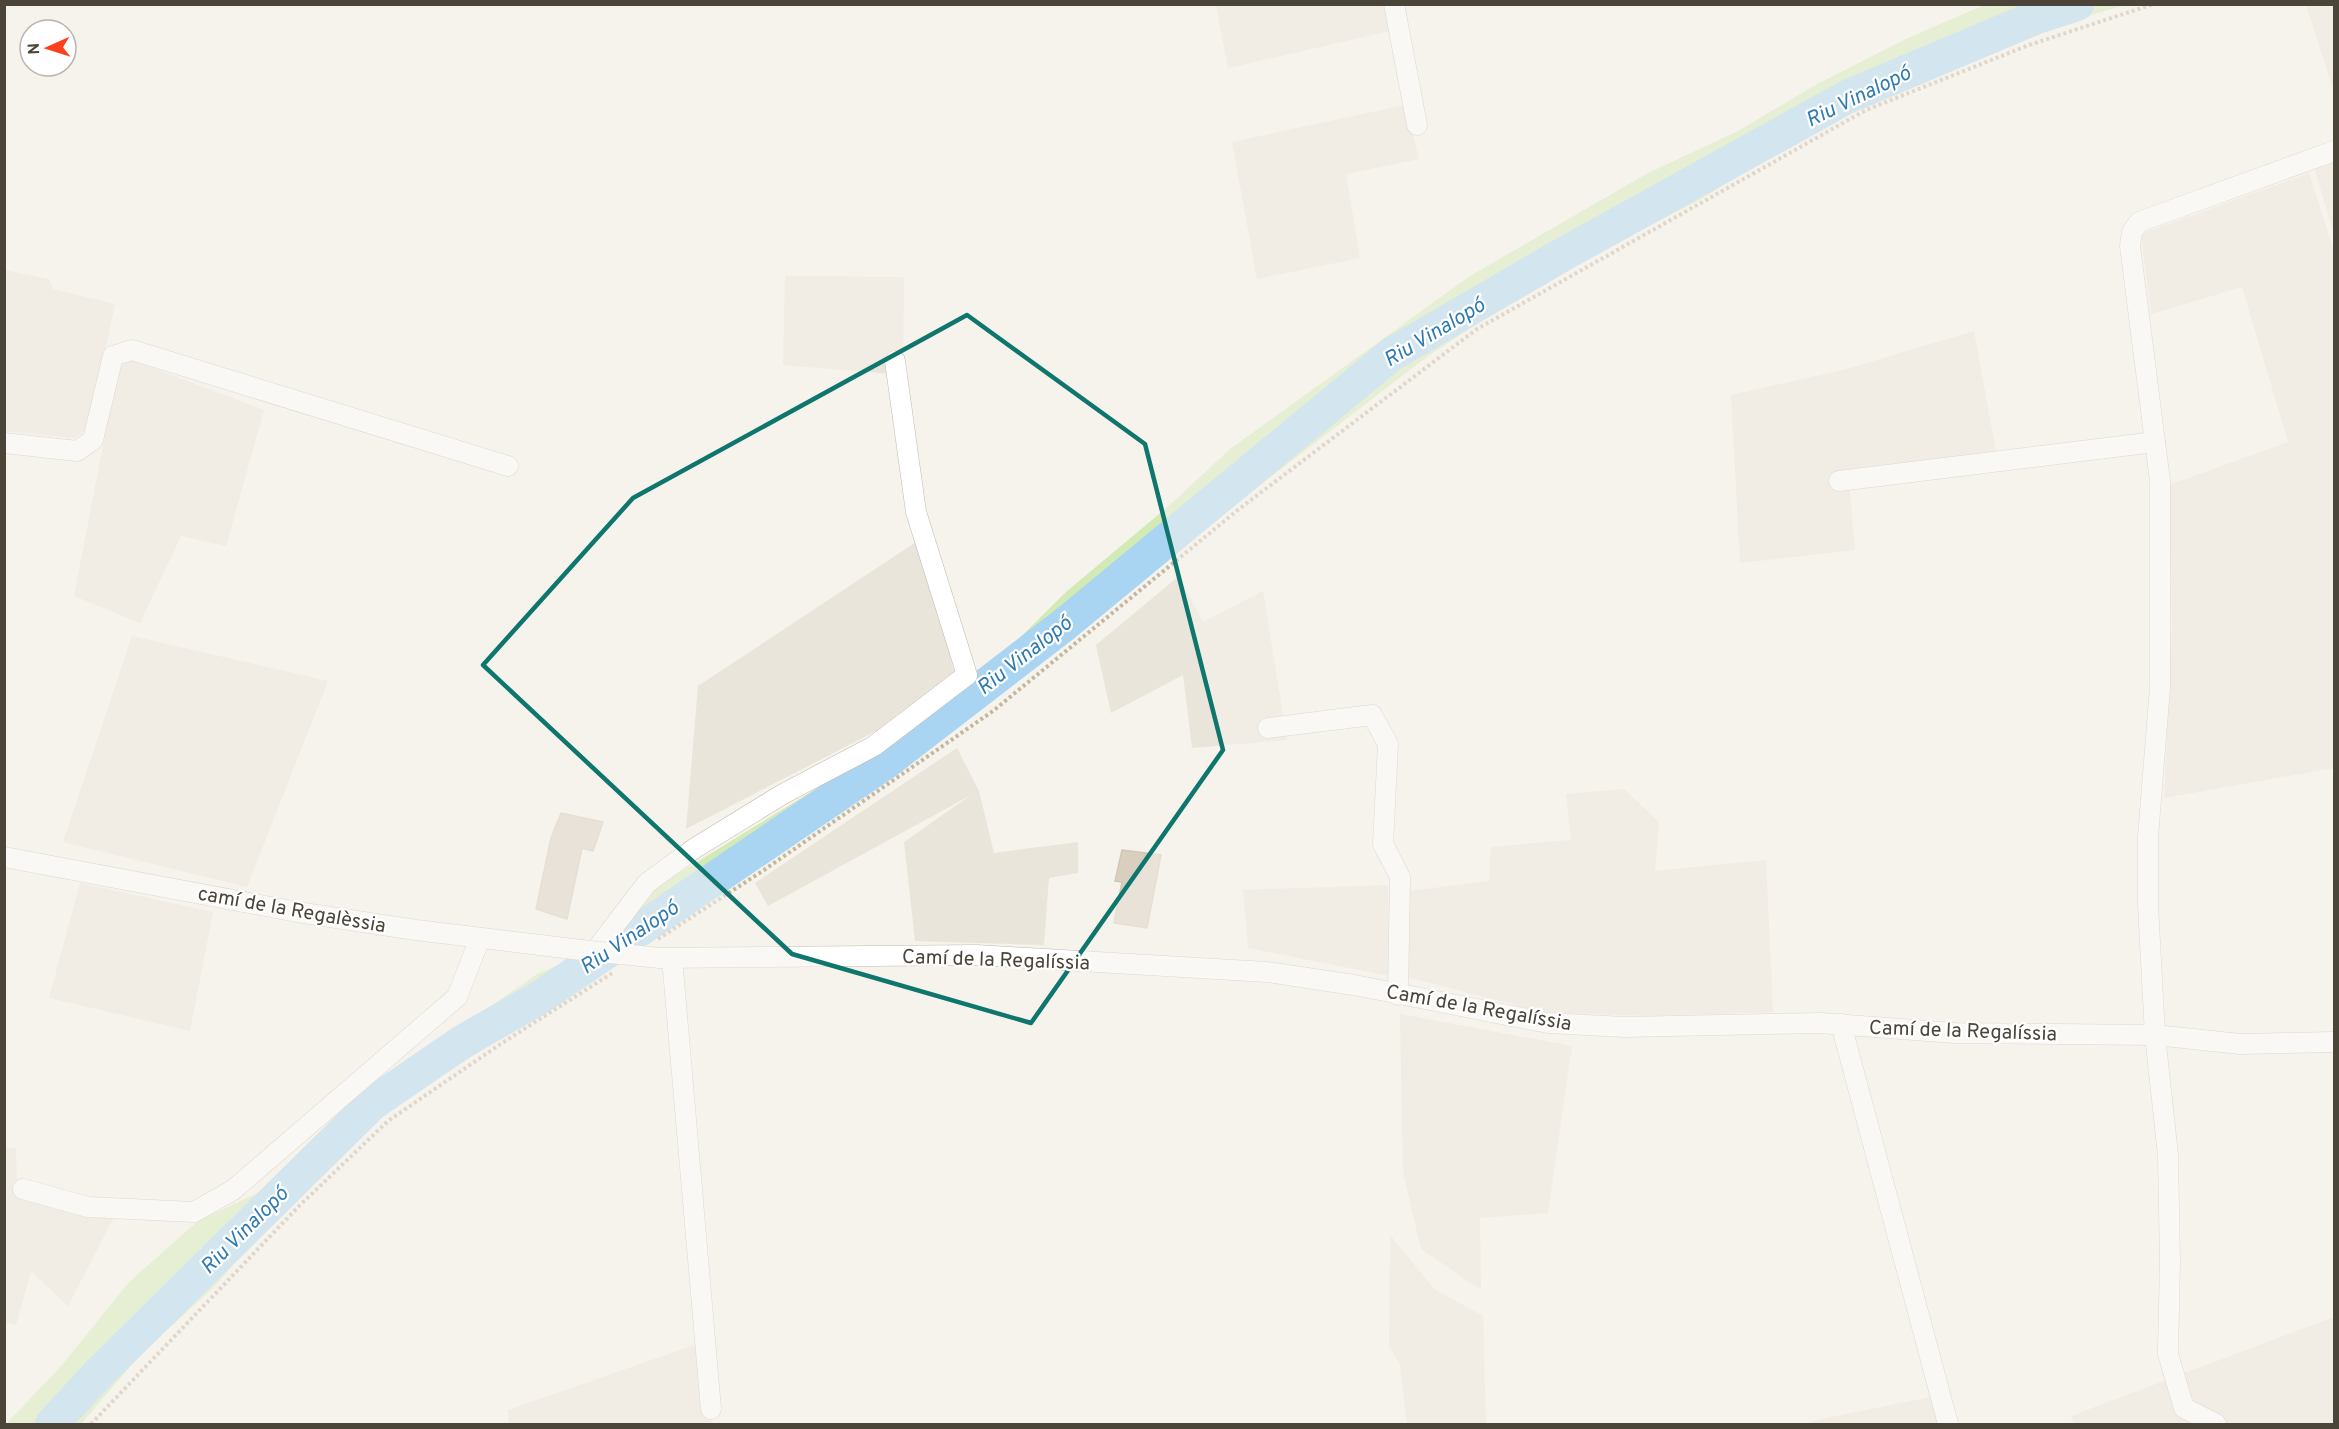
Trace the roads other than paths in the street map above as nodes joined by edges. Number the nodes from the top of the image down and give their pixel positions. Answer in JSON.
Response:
{"nodes":[{"id":1,"x":1394,"y":4,"type":"edge"},
{"id":2,"x":1417,"y":125,"type":"dead end"},
{"id":3,"x":2334,"y":151,"type":"edge"},
{"id":4,"x":895,"y":361,"type":"dead end"},
{"id":5,"x":2155,"y":442,"type":"junction"},
{"id":6,"x":4,"y":443,"type":"edge"},
{"id":7,"x":508,"y":466,"type":"dead end"},
{"id":8,"x":1839,"y":481,"type":"dead end"},
{"id":9,"x":1268,"y":728,"type":"dead end"},
{"id":10,"x":4,"y":857,"type":"edge"},
{"id":11,"x":480,"y":938,"type":"junction"},
{"id":12,"x":588,"y":951,"type":"junction"},
{"id":13,"x":655,"y":954,"type":"junction"},
{"id":14,"x":1398,"y":994,"type":"junction"},
{"id":15,"x":1841,"y":1024,"type":"junction"},
{"id":16,"x":2155,"y":1035,"type":"junction"},
{"id":17,"x":2334,"y":1042,"type":"edge"},
{"id":18,"x":23,"y":1189,"type":"dead end"},
{"id":19,"x":711,"y":1409,"type":"dead end"},
{"id":20,"x":1948,"y":1425,"type":"edge"},
{"id":21,"x":2216,"y":1425,"type":"edge"}],
"edges":[{"from":1,"to":2,"type":"street"},
{"from":3,"to":5,"type":"street"},
{"from":4,"to":12,"type":"street"},
{"from":5,"to":8,"type":"street"},
{"from":5,"to":16,"type":"street"},
{"from":6,"to":7,"type":"street"},
{"from":9,"to":14,"type":"street"},
{"from":10,"to":11,"type":"street","name":"camí de la Regalèssia"},
{"from":11,"to":12,"type":"street","name":"camí de la Regalèssia"},
{"from":11,"to":18,"type":"street"},
{"from":12,"to":13,"type":"street","name":"Camí de la Regalíssia","bridge":true},
{"from":13,"to":14,"type":"street","name":"Camí de la Regalíssia"},
{"from":13,"to":19,"type":"street"},
{"from":14,"to":15,"type":"street","name":"Camí de la Regalíssia"},
{"from":15,"to":16,"type":"street","name":"Camí de la Regalíssia"},
{"from":15,"to":20,"type":"street"},
{"from":16,"to":17,"type":"street","name":"Camí de la Regalíssia"},
{"from":16,"to":21,"type":"street"}]}
